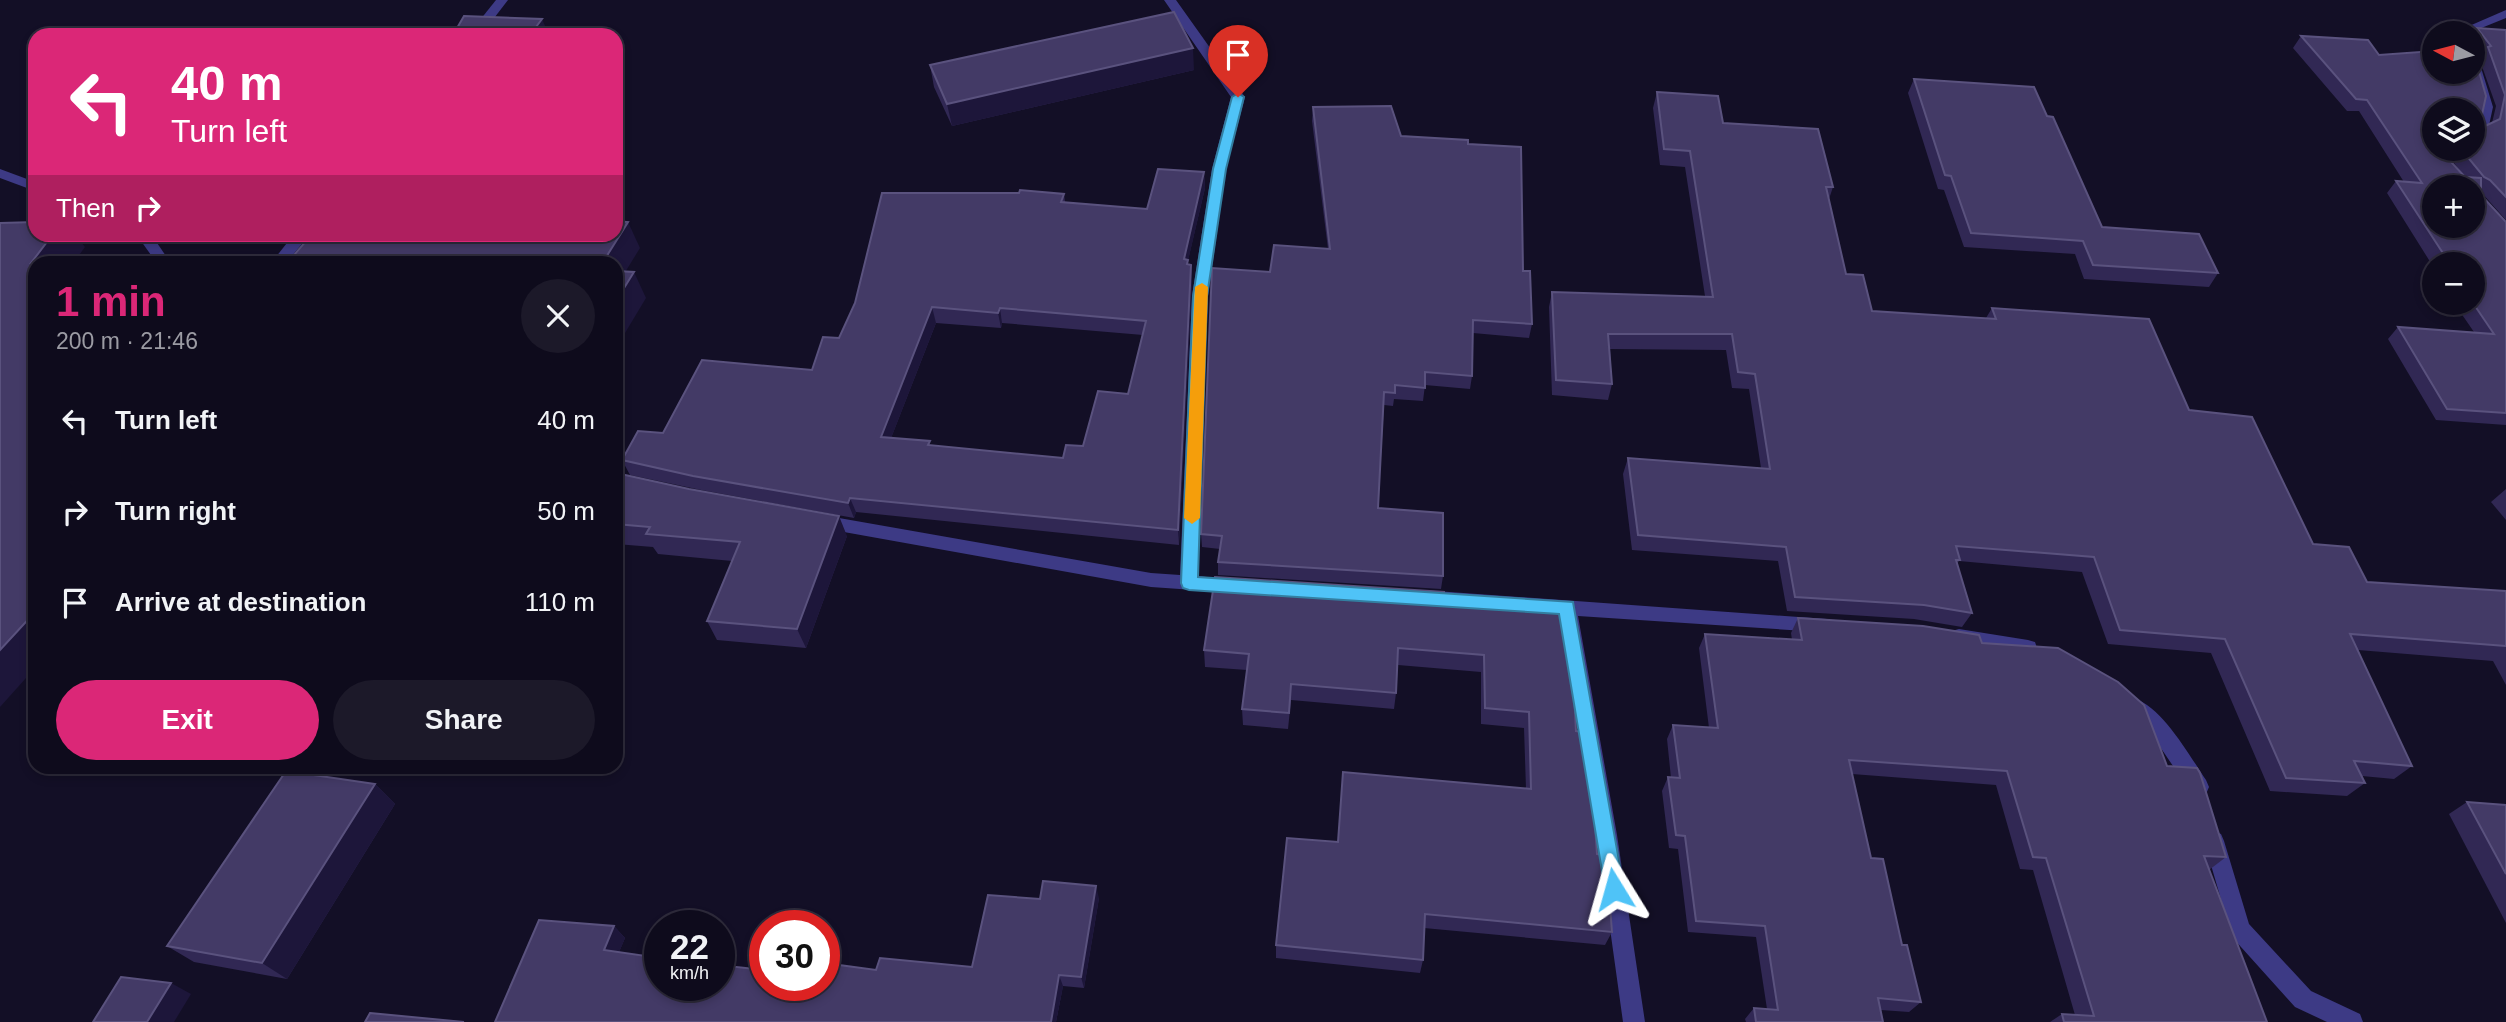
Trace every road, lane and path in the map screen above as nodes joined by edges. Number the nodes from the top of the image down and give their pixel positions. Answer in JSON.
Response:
{"nodes":[{"id":1,"x":502,"y":0,"type":"edge"},
{"id":2,"x":1170,"y":0,"type":"edge"},
{"id":3,"x":2506,"y":14,"type":"edge"},
{"id":4,"x":2485,"y":22,"type":"edge"},
{"id":5,"x":480,"y":28,"type":"edge"},
{"id":6,"x":2441,"y":161,"type":"edge"},
{"id":7,"x":0,"y":173,"type":"edge"},
{"id":8,"x":2454,"y":175,"type":"edge"},
{"id":9,"x":28,"y":184,"type":"edge"},
{"id":10,"x":296,"y":242,"type":"edge"},
{"id":11,"x":284,"y":256,"type":"edge"},
{"id":12,"x":810,"y":520,"type":"edge"},
{"id":13,"x":1189,"y":583,"type":"junction"},
{"id":14,"x":1256,"y":587,"type":"edge"},
{"id":15,"x":1405,"y":597,"type":"edge"},
{"id":16,"x":1567,"y":607,"type":"junction"},
{"id":17,"x":1844,"y":625,"type":"edge"},
{"id":18,"x":1941,"y":634,"type":"edge"},
{"id":19,"x":2049,"y":651,"type":"edge"},
{"id":20,"x":2123,"y":696,"type":"edge"},
{"id":21,"x":1634,"y":1022,"type":"edge"},
{"id":22,"x":2352,"y":1022,"type":"edge"}],
"edges":[{"from":1,"to":5,"type":"street"},
{"from":2,"to":13,"type":"street"},
{"from":3,"to":4,"type":"street"},
{"from":6,"to":8,"type":"street"},
{"from":7,"to":9,"type":"street"},
{"from":10,"to":11,"type":"street"},
{"from":12,"to":13,"type":"street"},
{"from":13,"to":14,"type":"street"},
{"from":15,"to":16,"type":"street"},
{"from":16,"to":17,"type":"street"},
{"from":16,"to":21,"type":"street"},
{"from":18,"to":19,"type":"street"},
{"from":20,"to":22,"type":"street"}]}
